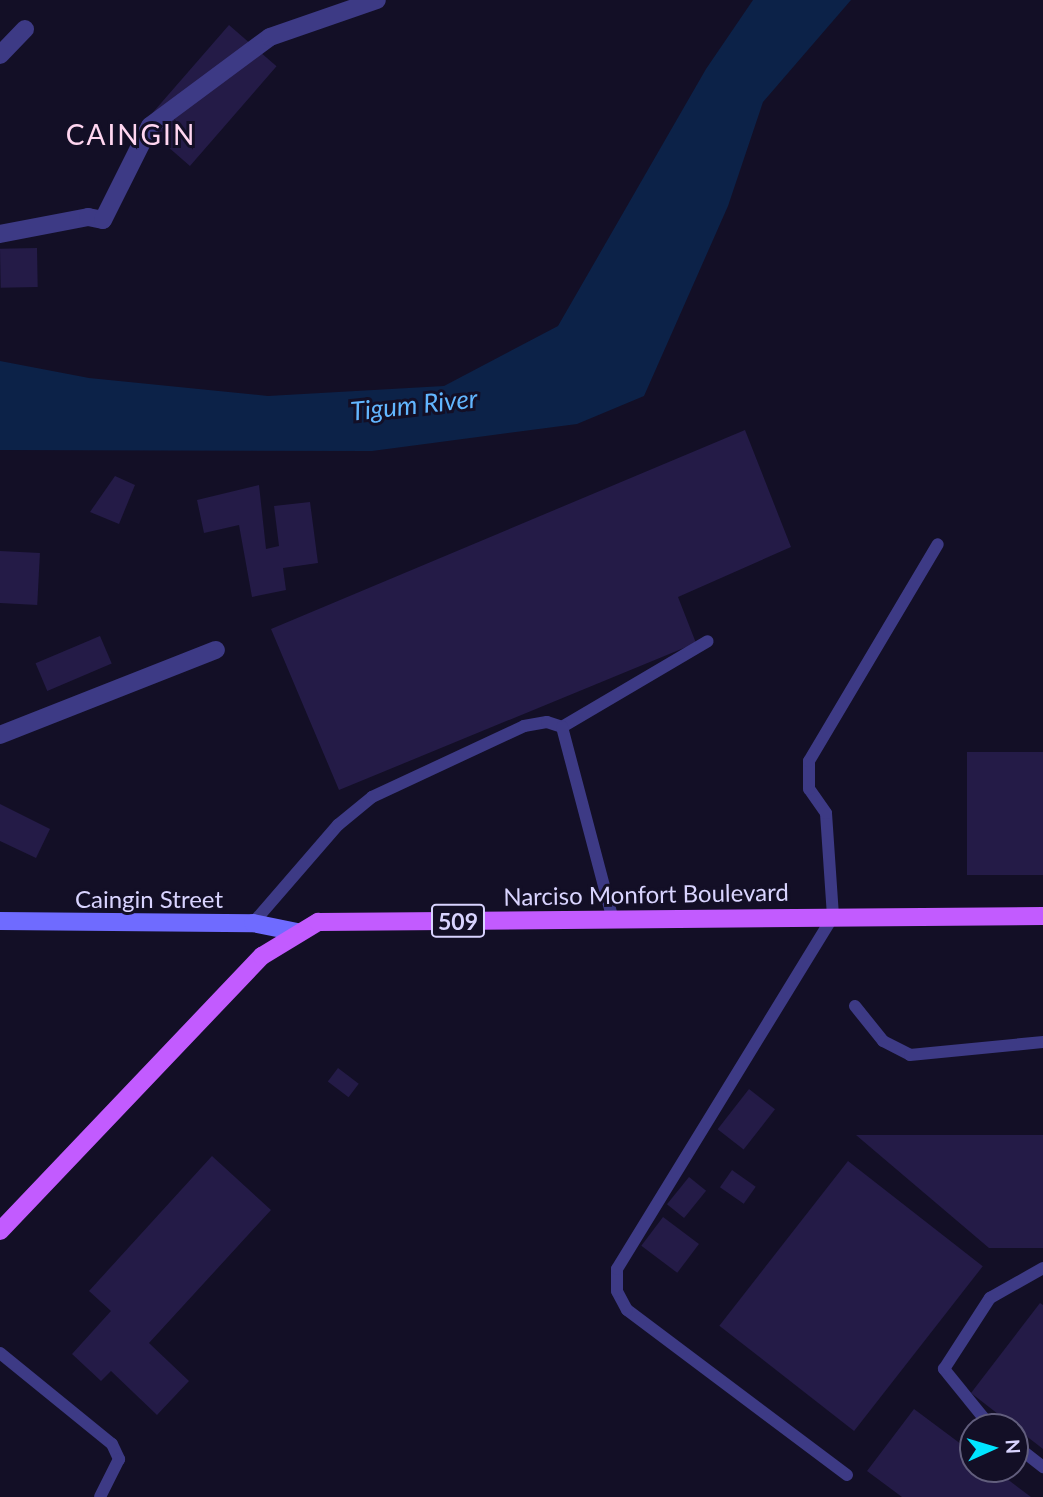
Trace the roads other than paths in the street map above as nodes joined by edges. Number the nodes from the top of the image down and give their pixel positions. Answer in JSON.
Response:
{"nodes":[{"id":1,"x":377,"y":0,"type":"edge"},
{"id":2,"x":25,"y":29,"type":"dead end"},
{"id":3,"x":0,"y":55,"type":"edge"},
{"id":4,"x":0,"y":234,"type":"edge"},
{"id":5,"x":938,"y":544,"type":"dead end"},
{"id":6,"x":708,"y":641,"type":"dead end"},
{"id":7,"x":216,"y":650,"type":"dead end"},
{"id":8,"x":562,"y":727,"type":"junction"},
{"id":9,"x":0,"y":735,"type":"edge"},
{"id":10,"x":833,"y":916,"type":"junction"},
{"id":11,"x":1043,"y":916,"type":"edge"},
{"id":12,"x":0,"y":920,"type":"edge"},
{"id":13,"x":614,"y":920,"type":"junction"},
{"id":14,"x":253,"y":923,"type":"junction"},
{"id":15,"x":297,"y":932,"type":"junction"},
{"id":16,"x":855,"y":1006,"type":"dead end"},
{"id":17,"x":1043,"y":1042,"type":"edge"},
{"id":18,"x":0,"y":1231,"type":"edge"},
{"id":19,"x":1043,"y":1268,"type":"edge"},
{"id":20,"x":0,"y":1353,"type":"edge"},
{"id":21,"x":980,"y":1413,"type":"edge"},
{"id":22,"x":1029,"y":1456,"type":"edge"},
{"id":23,"x":1043,"y":1467,"type":"edge"},
{"id":24,"x":846,"y":1475,"type":"dead end"},
{"id":25,"x":100,"y":1497,"type":"edge"}],
"edges":[{"from":1,"to":4,"type":"street"},
{"from":2,"to":3,"type":"street"},
{"from":5,"to":10,"type":"lane"},
{"from":6,"to":8,"type":"lane"},
{"from":7,"to":9,"type":"street"},
{"from":8,"to":13,"type":"lane"},
{"from":8,"to":14,"type":"lane"},
{"from":10,"to":11,"type":"main road","name":"Narciso Monfort Boulevard","number":"509"},
{"from":10,"to":13,"type":"main road","name":"Narciso Monfort Boulevard","number":"509"},
{"from":10,"to":24,"type":"lane"},
{"from":12,"to":14,"type":"main road","name":"Caingin Street"},
{"from":13,"to":15,"type":"main road","name":"Narciso Monfort Boulevard","number":"509"},
{"from":14,"to":15,"type":"main road","name":"Caingin Street"},
{"from":15,"to":18,"type":"main road","name":"Narciso Monfort Boulevard","number":"509"},
{"from":16,"to":17,"type":"lane"},
{"from":19,"to":21,"type":"lane"},
{"from":20,"to":25,"type":"lane"},
{"from":22,"to":23,"type":"lane"}]}
